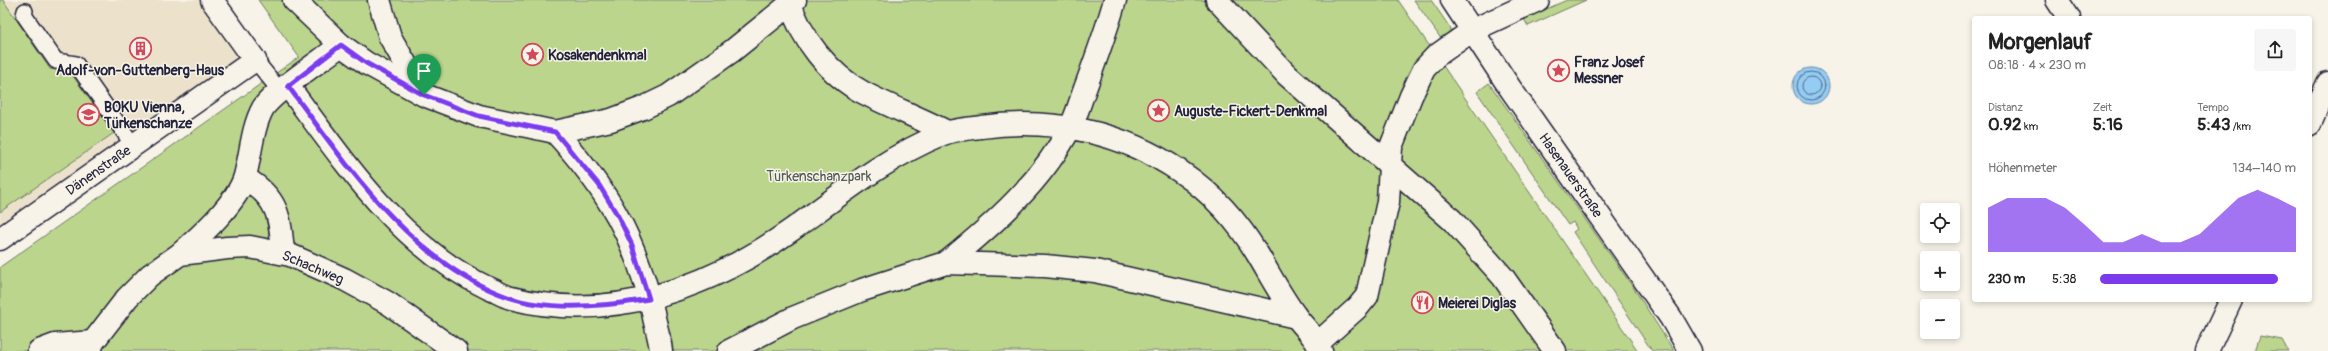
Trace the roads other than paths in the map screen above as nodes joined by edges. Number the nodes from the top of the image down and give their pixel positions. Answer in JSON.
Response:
{"nodes":[{"id":1,"x":212,"y":0,"type":"edge"},
{"id":2,"x":294,"y":0,"type":"edge"},
{"id":3,"x":379,"y":0,"type":"edge"},
{"id":4,"x":1115,"y":0,"type":"edge"},
{"id":5,"x":1217,"y":0,"type":"edge"},
{"id":6,"x":1452,"y":0,"type":"edge"},
{"id":7,"x":1538,"y":0,"type":"edge"},
{"id":8,"x":2056,"y":0,"type":"edge"},
{"id":9,"x":791,"y":1,"type":"edge"},
{"id":10,"x":25,"y":5,"type":"edge"},
{"id":11,"x":2068,"y":16,"type":"edge"},
{"id":12,"x":1473,"y":30,"type":"junction"},
{"id":13,"x":341,"y":45,"type":"junction"},
{"id":14,"x":255,"y":60,"type":"junction"},
{"id":15,"x":2328,"y":83,"type":"edge"},
{"id":16,"x":285,"y":89,"type":"junction"},
{"id":17,"x":424,"y":95,"type":"junction"},
{"id":18,"x":2312,"y":119,"type":"edge"},
{"id":19,"x":1071,"y":126,"type":"junction"},
{"id":20,"x":555,"y":132,"type":"junction"},
{"id":21,"x":947,"y":132,"type":"junction"},
{"id":22,"x":133,"y":145,"type":"junction"},
{"id":23,"x":1390,"y":168,"type":"junction"},
{"id":24,"x":245,"y":178,"type":"junction"},
{"id":25,"x":0,"y":239,"type":"edge"},
{"id":26,"x":283,"y":253,"type":"junction"},
{"id":27,"x":180,"y":254,"type":"junction"},
{"id":28,"x":946,"y":263,"type":"junction"},
{"id":29,"x":649,"y":299,"type":"junction"},
{"id":30,"x":2230,"y":302,"type":"edge"},
{"id":31,"x":1296,"y":317,"type":"junction"},
{"id":32,"x":91,"y":347,"type":"edge"},
{"id":33,"x":1319,"y":347,"type":"edge"},
{"id":34,"x":39,"y":351,"type":"edge"},
{"id":35,"x":456,"y":351,"type":"edge"},
{"id":36,"x":661,"y":351,"type":"edge"},
{"id":37,"x":729,"y":351,"type":"edge"},
{"id":38,"x":1555,"y":351,"type":"edge"},
{"id":39,"x":1690,"y":351,"type":"edge"},
{"id":40,"x":2207,"y":351,"type":"edge"}],
"edges":[{"from":1,"to":14,"type":"street"},
{"from":2,"to":13,"type":"street"},
{"from":3,"to":17,"type":"street"},
{"from":4,"to":19,"type":"street"},
{"from":5,"to":23,"type":"street"},
{"from":6,"to":12,"type":"street","name":"Hasenauerstraße"},
{"from":7,"to":12,"type":"street"},
{"from":8,"to":11,"type":"street"},
{"from":9,"to":20,"type":"street"},
{"from":9,"to":21,"type":"street"},
{"from":10,"to":22,"type":"lane"},
{"from":12,"to":23,"type":"street"},
{"from":12,"to":39,"type":"street","name":"Hasenauerstraße"},
{"from":13,"to":16,"type":"street"},
{"from":13,"to":17,"type":"street"},
{"from":14,"to":16,"type":"lane"},
{"from":14,"to":22,"type":"street","name":"Dänenstraße"},
{"from":15,"to":18,"type":"street"},
{"from":16,"to":24,"type":"street"},
{"from":16,"to":29,"type":"street"},
{"from":17,"to":20,"type":"street"},
{"from":19,"to":21,"type":"street"},
{"from":19,"to":28,"type":"street"},
{"from":19,"to":31,"type":"street"},
{"from":20,"to":29,"type":"street"},
{"from":21,"to":29,"type":"street"},
{"from":22,"to":25,"type":"street","name":"Dänenstraße"},
{"from":23,"to":33,"type":"street"},
{"from":23,"to":38,"type":"street"},
{"from":24,"to":26,"type":"street"},
{"from":24,"to":27,"type":"street"},
{"from":26,"to":27,"type":"street","name":"Schachweg"},
{"from":26,"to":35,"type":"street","name":"Schachweg"},
{"from":27,"to":32,"type":"street","name":"Schachweg"},
{"from":28,"to":31,"type":"street"},
{"from":28,"to":37,"type":"street"},
{"from":29,"to":36,"type":"street"},
{"from":30,"to":40,"type":"street"},
{"from":31,"to":33,"type":"street"},
{"from":32,"to":34,"type":"street"}]}
